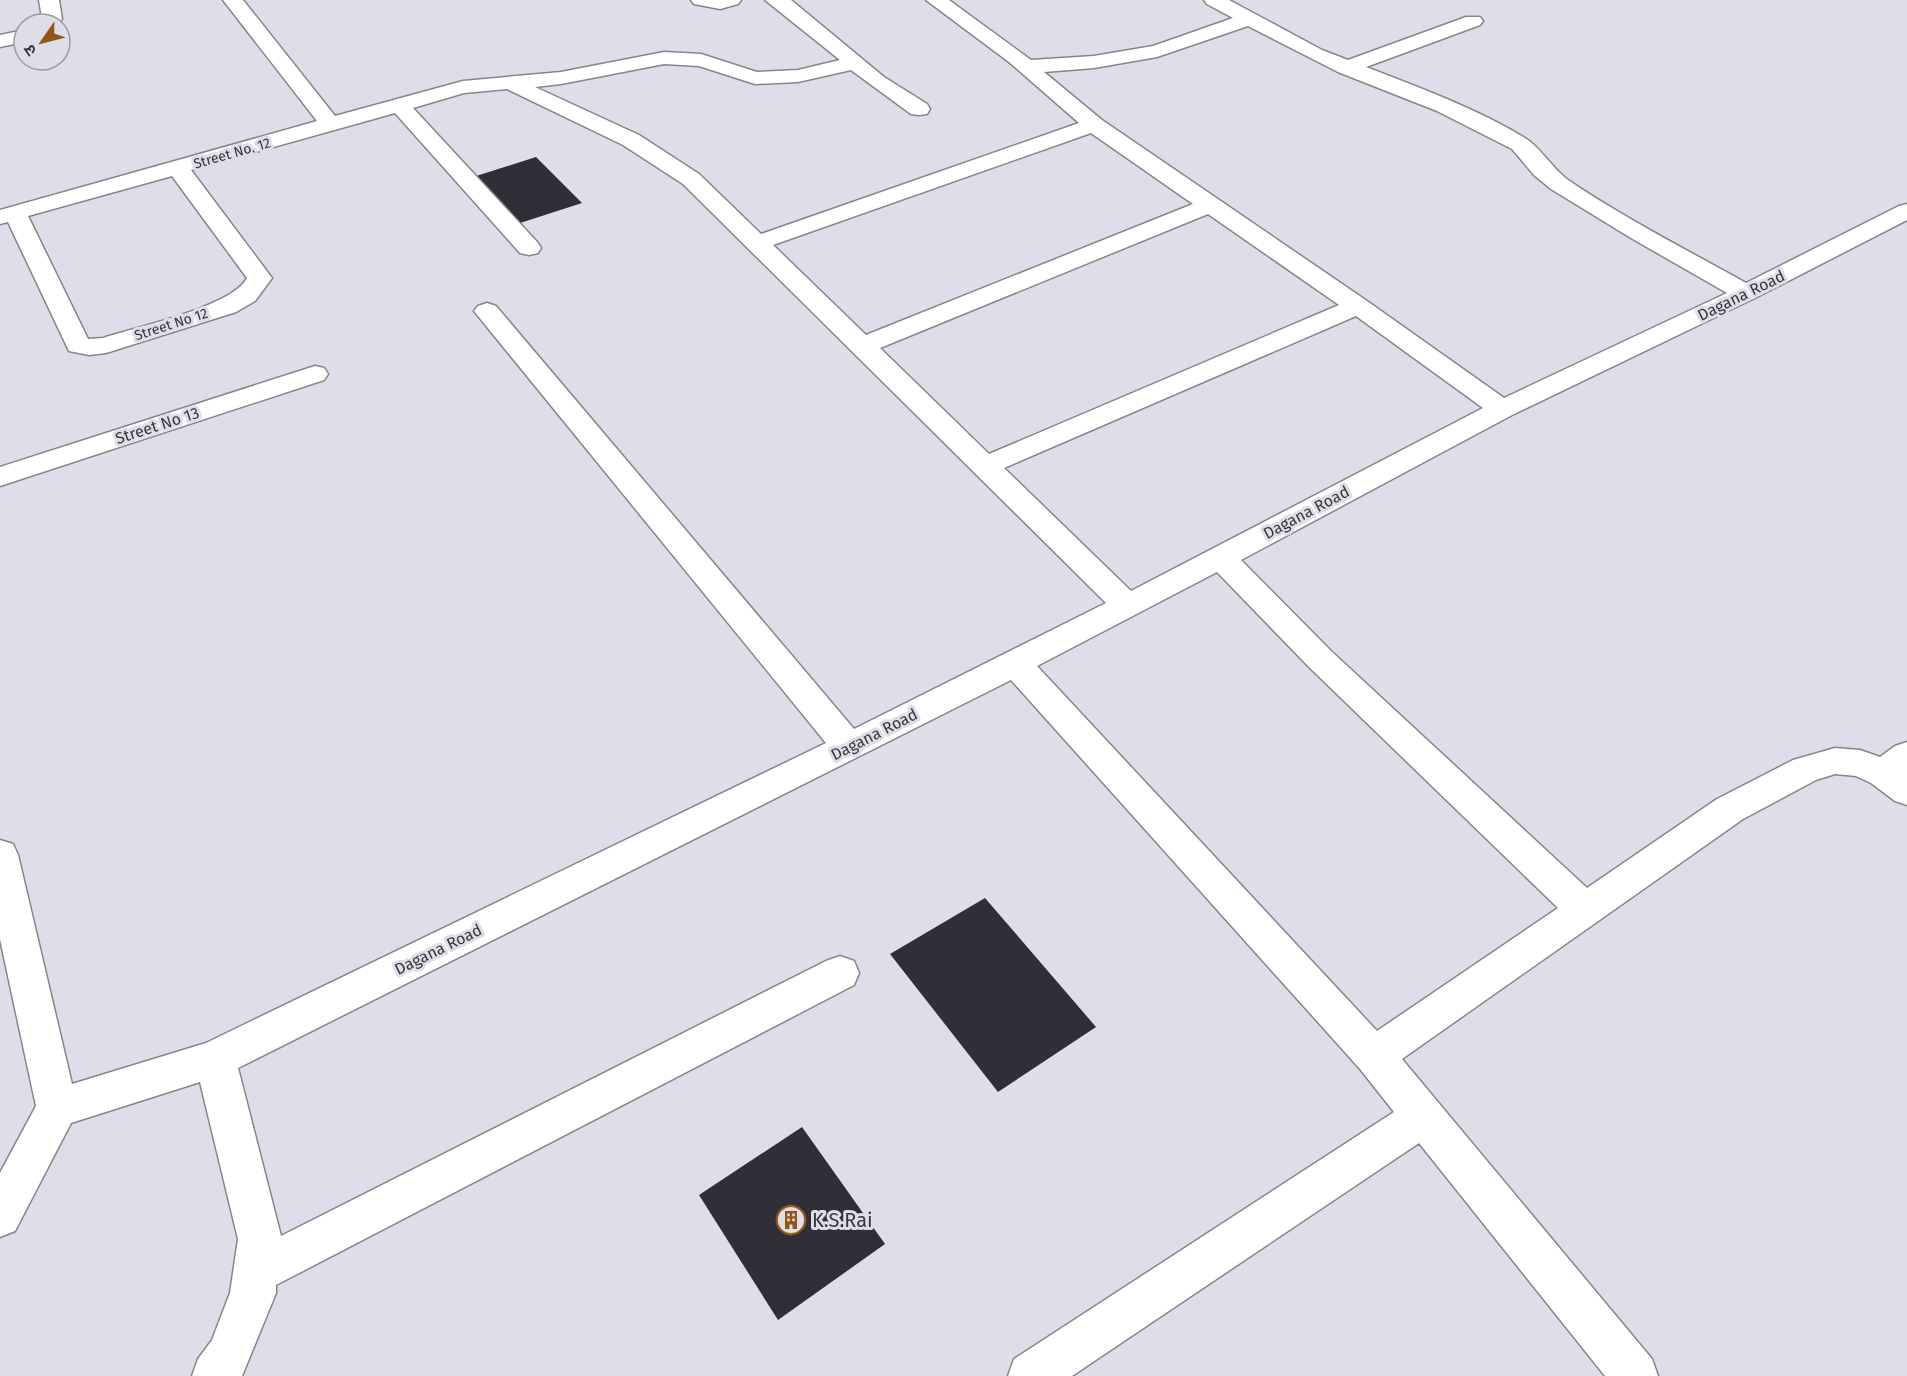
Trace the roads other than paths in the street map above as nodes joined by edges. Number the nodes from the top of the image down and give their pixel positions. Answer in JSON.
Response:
{"nodes":[{"id":1,"x":233,"y":0,"type":"edge"},
{"id":2,"x":701,"y":0,"type":"edge"},
{"id":3,"x":731,"y":0,"type":"edge"},
{"id":4,"x":776,"y":0,"type":"edge"},
{"id":5,"x":968,"y":0,"type":"edge"},
{"id":6,"x":1214,"y":0,"type":"edge"},
{"id":7,"x":941,"y":3,"type":"edge"},
{"id":8,"x":1249,"y":19,"type":"junction"},
{"id":9,"x":1473,"y":21,"type":"dead end"},
{"id":10,"x":855,"y":63,"type":"junction"},
{"id":11,"x":1024,"y":67,"type":"junction"},
{"id":12,"x":1345,"y":68,"type":"junction"},
{"id":13,"x":513,"y":84,"type":"junction"},
{"id":14,"x":400,"y":106,"type":"junction"},
{"id":15,"x":919,"y":109,"type":"dead end"},
{"id":16,"x":331,"y":125,"type":"junction"},
{"id":17,"x":1094,"y":125,"type":"junction"},
{"id":18,"x":178,"y":168,"type":"junction"},
{"id":19,"x":1210,"y":205,"type":"junction"},
{"id":20,"x":1907,"y":211,"type":"edge"},
{"id":21,"x":8,"y":215,"type":"edge"},
{"id":22,"x":757,"y":243,"type":"junction"},
{"id":23,"x":529,"y":248,"type":"dead end"},
{"id":24,"x":1746,"y":293,"type":"junction"},
{"id":25,"x":1358,"y":306,"type":"junction"},
{"id":26,"x":487,"y":311,"type":"dead end"},
{"id":27,"x":862,"y":346,"type":"junction"},
{"id":28,"x":315,"y":374,"type":"dead end"},
{"id":29,"x":1502,"y":409,"type":"junction"},
{"id":30,"x":986,"y":466,"type":"junction"},
{"id":31,"x":0,"y":477,"type":"edge"},
{"id":32,"x":1220,"y":557,"type":"junction"},
{"id":33,"x":1128,"y":606,"type":"junction"},
{"id":34,"x":1015,"y":663,"type":"junction"},
{"id":35,"x":849,"y":747,"type":"junction"},
{"id":36,"x":1899,"y":773,"type":"edge"},
{"id":37,"x":0,"y":855,"type":"edge"},
{"id":38,"x":1585,"y":910,"type":"junction"},
{"id":39,"x":840,"y":973,"type":"dead end"},
{"id":40,"x":1374,"y":1056,"type":"junction"},
{"id":41,"x":215,"y":1059,"type":"junction"},
{"id":42,"x":57,"y":1108,"type":"junction"},
{"id":43,"x":1422,"y":1117,"type":"junction"},
{"id":44,"x":0,"y":1216,"type":"edge"},
{"id":45,"x":256,"y":1272,"type":"junction"},
{"id":46,"x":215,"y":1376,"type":"edge"},
{"id":47,"x":1031,"y":1376,"type":"edge"},
{"id":48,"x":1635,"y":1376,"type":"edge"}],
"edges":[{"from":1,"to":16,"type":"street"},
{"from":2,"to":3,"type":"street"},
{"from":4,"to":10,"type":"street"},
{"from":5,"to":7,"type":"street"},
{"from":6,"to":8,"type":"street"},
{"from":7,"to":11,"type":"street"},
{"from":8,"to":11,"type":"street"},
{"from":8,"to":12,"type":"street"},
{"from":9,"to":12,"type":"street"},
{"from":10,"to":13,"type":"street","name":"Street No. 12"},
{"from":10,"to":15,"type":"street"},
{"from":11,"to":17,"type":"street"},
{"from":12,"to":24,"type":"street"},
{"from":13,"to":14,"type":"street","name":"Street No. 12"},
{"from":13,"to":22,"type":"street"},
{"from":14,"to":16,"type":"street","name":"Street No. 12"},
{"from":14,"to":23,"type":"street"},
{"from":16,"to":18,"type":"street","name":"Street No. 12"},
{"from":17,"to":19,"type":"street"},
{"from":17,"to":22,"type":"street"},
{"from":18,"to":21,"type":"street","name":"Street No. 12"},
{"from":18,"to":21,"type":"street","name":"Street No 12"},
{"from":19,"to":25,"type":"street"},
{"from":19,"to":27,"type":"street"},
{"from":20,"to":24,"type":"street","name":"Dagana Road"},
{"from":22,"to":27,"type":"street"},
{"from":24,"to":29,"type":"street","name":"Dagana Road"},
{"from":25,"to":29,"type":"street"},
{"from":25,"to":30,"type":"street"},
{"from":26,"to":35,"type":"street"},
{"from":27,"to":30,"type":"street"},
{"from":28,"to":31,"type":"street","name":"Street No 13"},
{"from":29,"to":32,"type":"street","name":"Dagana Road"},
{"from":30,"to":33,"type":"street"},
{"from":32,"to":33,"type":"street","name":"Dagana Road"},
{"from":32,"to":38,"type":"street"},
{"from":33,"to":34,"type":"street","name":"Dagana Road"},
{"from":34,"to":35,"type":"street","name":"Dagana Road"},
{"from":34,"to":40,"type":"street"},
{"from":35,"to":41,"type":"street","name":"Dagana Road"},
{"from":36,"to":38,"type":"street"},
{"from":37,"to":42,"type":"street"},
{"from":38,"to":40,"type":"street"},
{"from":39,"to":45,"type":"street"},
{"from":40,"to":43,"type":"street"},
{"from":41,"to":42,"type":"street","name":"Dagana Road"},
{"from":41,"to":45,"type":"street"},
{"from":42,"to":44,"type":"street"},
{"from":43,"to":47,"type":"street"},
{"from":43,"to":48,"type":"street"},
{"from":45,"to":46,"type":"street"}]}
